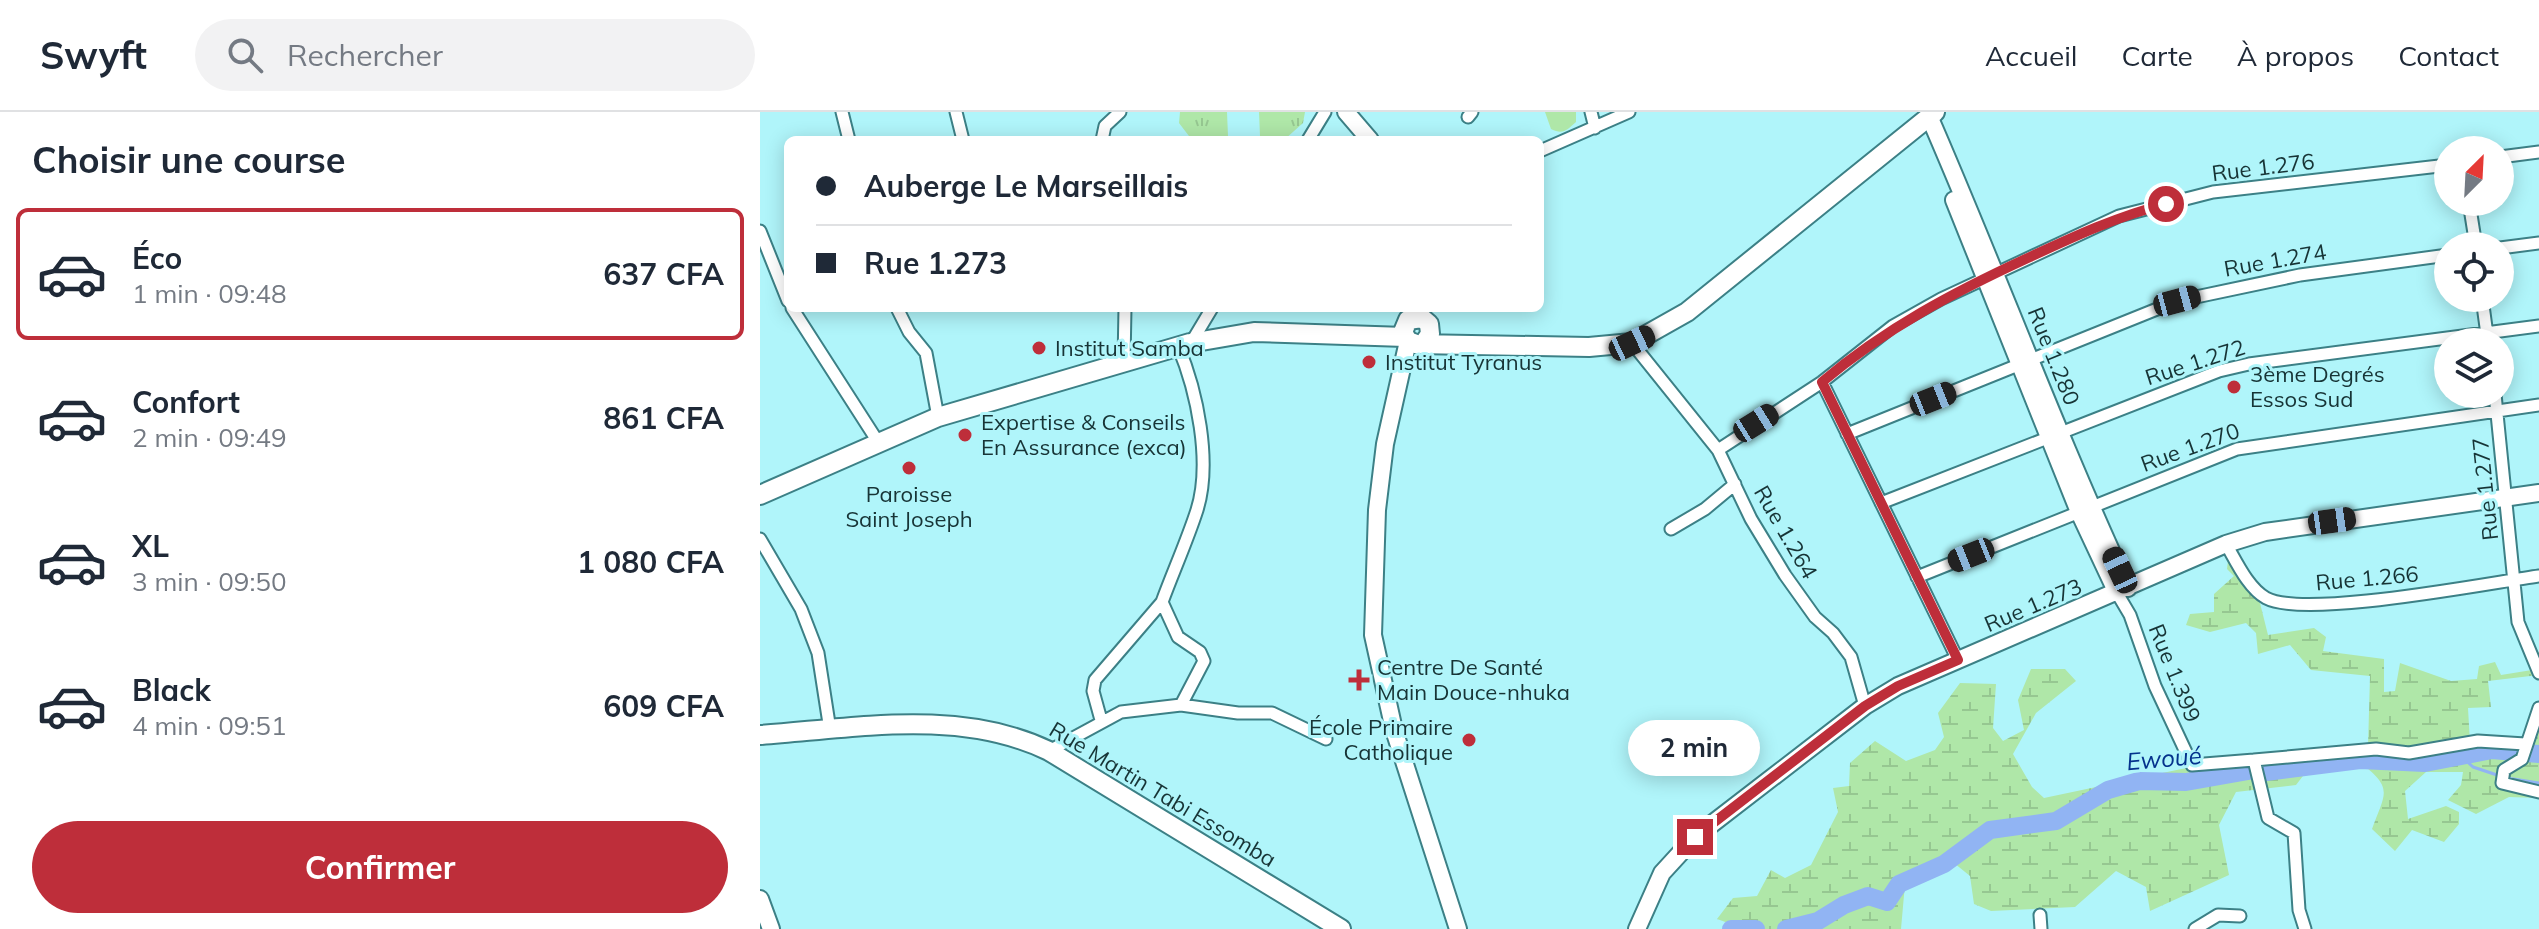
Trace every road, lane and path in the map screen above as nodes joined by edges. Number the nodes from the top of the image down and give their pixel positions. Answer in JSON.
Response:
{"nodes":[{"id":1,"x":842,"y":112,"type":"edge"},
{"id":2,"x":956,"y":112,"type":"edge"},
{"id":3,"x":1120,"y":112,"type":"edge"},
{"id":4,"x":1325,"y":112,"type":"edge"},
{"id":5,"x":1346,"y":112,"type":"edge"},
{"id":6,"x":1591,"y":112,"type":"edge"},
{"id":7,"x":1629,"y":112,"type":"edge"},
{"id":8,"x":1926,"y":116,"type":"edge"},
{"id":9,"x":1595,"y":128,"type":"junction"},
{"id":10,"x":848,"y":136,"type":"edge"},
{"id":11,"x":962,"y":136,"type":"edge"},
{"id":12,"x":1103,"y":136,"type":"edge"},
{"id":13,"x":1310,"y":136,"type":"edge"},
{"id":14,"x":1367,"y":136,"type":"edge"},
{"id":15,"x":1544,"y":149,"type":"edge"},
{"id":16,"x":2539,"y":152,"type":"edge"},
{"id":17,"x":2514,"y":155,"type":"edge"},
{"id":18,"x":2434,"y":167,"type":"edge"},
{"id":19,"x":760,"y":231,"type":"edge"},
{"id":20,"x":2539,"y":243,"type":"edge"},
{"id":21,"x":2514,"y":246,"type":"edge"},
{"id":22,"x":2434,"y":257,"type":"edge"},
{"id":23,"x":1990,"y":275,"type":"junction"},
{"id":24,"x":784,"y":291,"type":"edge"},
{"id":25,"x":795,"y":312,"type":"edge"},
{"id":26,"x":899,"y":312,"type":"edge"},
{"id":27,"x":1125,"y":312,"type":"edge"},
{"id":28,"x":1209,"y":312,"type":"edge"},
{"id":29,"x":1417,"y":325,"type":"edge"},
{"id":30,"x":2539,"y":326,"type":"edge"},
{"id":31,"x":2514,"y":331,"type":"edge"},
{"id":32,"x":1632,"y":343,"type":"junction"},
{"id":33,"x":2434,"y":343,"type":"edge"},
{"id":34,"x":1184,"y":345,"type":"junction"},
{"id":35,"x":1124,"y":362,"type":"junction"},
{"id":36,"x":2025,"y":362,"type":"junction"},
{"id":37,"x":1822,"y":382,"type":"junction"},
{"id":38,"x":2539,"y":405,"type":"edge"},
{"id":39,"x":2497,"y":408,"type":"edge"},
{"id":40,"x":2497,"y":411,"type":"junction"},
{"id":41,"x":938,"y":417,"type":"junction"},
{"id":42,"x":1847,"y":434,"type":"junction"},
{"id":43,"x":2055,"y":434,"type":"junction"},
{"id":44,"x":880,"y":445,"type":"junction"},
{"id":45,"x":1718,"y":450,"type":"junction"},
{"id":46,"x":1735,"y":484,"type":"junction"},
{"id":47,"x":2539,"y":493,"type":"edge"},
{"id":48,"x":760,"y":495,"type":"edge"},
{"id":49,"x":2507,"y":498,"type":"junction"},
{"id":50,"x":1881,"y":503,"type":"junction"},
{"id":51,"x":2084,"y":509,"type":"junction"},
{"id":52,"x":1671,"y":529,"type":"dead end"},
{"id":53,"x":760,"y":539,"type":"edge"},
{"id":54,"x":2226,"y":544,"type":"junction"},
{"id":55,"x":2539,"y":576,"type":"edge"},
{"id":56,"x":1917,"y":577,"type":"junction"},
{"id":57,"x":2515,"y":579,"type":"junction"},
{"id":58,"x":2122,"y":591,"type":"junction"},
{"id":59,"x":1162,"y":602,"type":"junction"},
{"id":60,"x":2130,"y":615,"type":"joint"},
{"id":61,"x":1958,"y":660,"type":"junction"},
{"id":62,"x":2539,"y":673,"type":"edge"},
{"id":63,"x":1181,"y":705,"type":"junction"},
{"id":64,"x":1865,"y":706,"type":"junction"},
{"id":65,"x":2539,"y":708,"type":"edge"},
{"id":66,"x":1101,"y":720,"type":"junction"},
{"id":67,"x":830,"y":730,"type":"junction"},
{"id":68,"x":760,"y":735,"type":"edge"},
{"id":69,"x":1326,"y":739,"type":"dead end"},
{"id":70,"x":2525,"y":744,"type":"junction"},
{"id":71,"x":1049,"y":751,"type":"junction"},
{"id":72,"x":2254,"y":762,"type":"junction"},
{"id":73,"x":2539,"y":792,"type":"edge"},
{"id":74,"x":760,"y":899,"type":"edge"},
{"id":75,"x":2040,"y":915,"type":"dead end"},
{"id":76,"x":2240,"y":916,"type":"dead end"},
{"id":77,"x":771,"y":929,"type":"edge"},
{"id":78,"x":1341,"y":929,"type":"edge"},
{"id":79,"x":1458,"y":929,"type":"edge"},
{"id":80,"x":1637,"y":929,"type":"edge"},
{"id":81,"x":2041,"y":929,"type":"edge"},
{"id":82,"x":2195,"y":929,"type":"edge"},
{"id":83,"x":2305,"y":929,"type":"edge"}],
"edges":[{"from":1,"to":10,"type":"street"},
{"from":2,"to":11,"type":"street"},
{"from":3,"to":12,"type":"street"},
{"from":4,"to":13,"type":"street"},
{"from":5,"to":14,"type":"main road"},
{"from":6,"to":9,"type":"street"},
{"from":7,"to":9,"type":"street"},
{"from":8,"to":23,"type":"main road","name":"Rue 1.280"},
{"from":8,"to":32,"type":"main road"},
{"from":9,"to":15,"type":"street"},
{"from":16,"to":17,"type":"street"},
{"from":18,"to":23,"type":"street","name":"Rue 1.276"},
{"from":19,"to":24,"type":"street"},
{"from":20,"to":21,"type":"street"},
{"from":22,"to":36,"type":"street","name":"Rue 1.274"},
{"from":23,"to":36,"type":"main road","name":"Rue 1.280"},
{"from":23,"to":37,"type":"street","name":"Rue 1.276"},
{"from":25,"to":44,"type":"street"},
{"from":26,"to":41,"type":"street"},
{"from":27,"to":35,"type":"street"},
{"from":28,"to":34,"type":"street"},
{"from":29,"to":32,"type":"main road"},
{"from":29,"to":34,"type":"main road"},
{"from":29,"to":79,"type":"main road"},
{"from":30,"to":31,"type":"street","name":"Rue 1.272"},
{"from":32,"to":45,"type":"street","name":"Rue 1.264"},
{"from":33,"to":43,"type":"street","name":"Rue 1.272"},
{"from":34,"to":35,"type":"main road"},
{"from":34,"to":59,"type":"street"},
{"from":35,"to":41,"type":"main road"},
{"from":36,"to":42,"type":"street","name":"Rue 1.274"},
{"from":36,"to":43,"type":"main road","name":"Rue 1.280"},
{"from":37,"to":42,"type":"street"},
{"from":37,"to":45,"type":"street","name":"Rue 1.276"},
{"from":38,"to":40,"type":"street","name":"Rue 1.270"},
{"from":39,"to":40,"type":"street","name":"Rue 1.277"},
{"from":40,"to":49,"type":"street","name":"Rue 1.277"},
{"from":40,"to":51,"type":"street","name":"Rue 1.270"},
{"from":41,"to":44,"type":"main road"},
{"from":42,"to":50,"type":"street"},
{"from":43,"to":50,"type":"street","name":"Rue 1.272"},
{"from":43,"to":51,"type":"main road","name":"Rue 1.280"},
{"from":44,"to":48,"type":"main road"},
{"from":45,"to":46,"type":"street","name":"Rue 1.264"},
{"from":46,"to":52,"type":"street"},
{"from":46,"to":64,"type":"street","name":"Rue 1.264"},
{"from":47,"to":49,"type":"main road","name":"Rue 1.273"},
{"from":49,"to":54,"type":"main road","name":"Rue 1.273"},
{"from":49,"to":57,"type":"street","name":"Rue 1.277"},
{"from":50,"to":56,"type":"street"},
{"from":51,"to":56,"type":"street","name":"Rue 1.270"},
{"from":51,"to":58,"type":"main road","name":"Rue 1.280"},
{"from":53,"to":67,"type":"street"},
{"from":54,"to":57,"type":"street","name":"Rue 1.266"},
{"from":54,"to":58,"type":"main road","name":"Rue 1.273"},
{"from":55,"to":57,"type":"street","name":"Rue 1.266"},
{"from":56,"to":61,"type":"street"},
{"from":57,"to":62,"type":"street","name":"Rue 1.277"},
{"from":58,"to":60,"type":"street","name":"Rue 1.280"},
{"from":58,"to":61,"type":"main road","name":"Rue 1.273"},
{"from":59,"to":63,"type":"street"},
{"from":59,"to":66,"type":"street"},
{"from":60,"to":72,"type":"street","name":"Rue 1.399"},
{"from":61,"to":64,"type":"main road","name":"Rue 1.273"},
{"from":63,"to":66,"type":"street"},
{"from":63,"to":69,"type":"street"},
{"from":64,"to":80,"type":"main road","name":"Rue 1.273"},
{"from":65,"to":70,"type":"street"},
{"from":66,"to":71,"type":"street"},
{"from":67,"to":68,"type":"main road","name":"Rue Martin Tabi Essomba"},
{"from":67,"to":71,"type":"main road","name":"Rue Martin Tabi Essomba"},
{"from":70,"to":72,"type":"street"},
{"from":70,"to":73,"type":"street"},
{"from":71,"to":78,"type":"main road","name":"Rue Martin Tabi Essomba"},
{"from":72,"to":83,"type":"street"},
{"from":74,"to":77,"type":"main road"},
{"from":75,"to":81,"type":"street"},
{"from":76,"to":82,"type":"street"}]}
